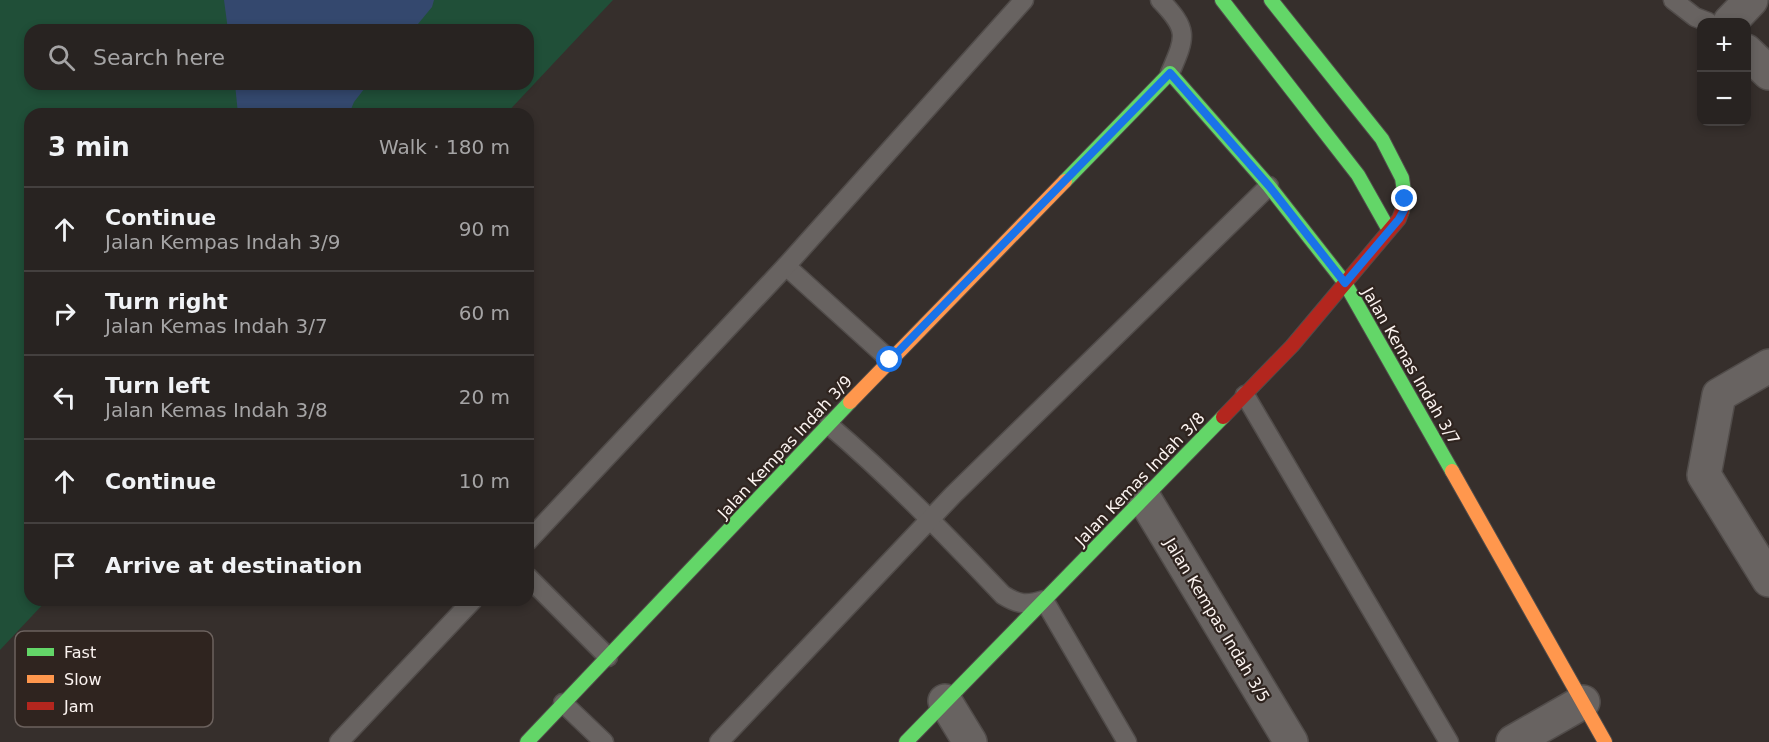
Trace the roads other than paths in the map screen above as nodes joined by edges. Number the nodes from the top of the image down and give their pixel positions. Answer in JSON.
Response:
{"nodes":[{"id":1,"x":1024,"y":0,"type":"edge"},
{"id":2,"x":1160,"y":0,"type":"edge"},
{"id":3,"x":1222,"y":0,"type":"edge"},
{"id":4,"x":1271,"y":0,"type":"edge"},
{"id":5,"x":1673,"y":0,"type":"edge"},
{"id":6,"x":1751,"y":0,"type":"edge"},
{"id":7,"x":1698,"y":18,"type":"edge"},
{"id":8,"x":1734,"y":18,"type":"edge"},
{"id":9,"x":1751,"y":56,"type":"edge"},
{"id":10,"x":1170,"y":73,"type":"junction"},
{"id":11,"x":1769,"y":73,"type":"edge"},
{"id":12,"x":1269,"y":186,"type":"junction"},
{"id":13,"x":1389,"y":230,"type":"junction"},
{"id":14,"x":786,"y":266,"type":"junction"},
{"id":15,"x":1345,"y":283,"type":"junction"},
{"id":16,"x":890,"y":360,"type":"junction"},
{"id":17,"x":1769,"y":366,"type":"edge"},
{"id":18,"x":1245,"y":396,"type":"junction"},
{"id":19,"x":829,"y":425,"type":"junction"},
{"id":20,"x":1144,"y":498,"type":"junction"},
{"id":21,"x":931,"y":519,"type":"junction"},
{"id":22,"x":534,"y":535,"type":"edge"},
{"id":23,"x":1769,"y":580,"type":"edge"},
{"id":24,"x":534,"y":584,"type":"edge"},
{"id":25,"x":1044,"y":600,"type":"junction"},
{"id":26,"x":467,"y":606,"type":"edge"},
{"id":27,"x":608,"y":657,"type":"junction"},
{"id":28,"x":945,"y":701,"type":"junction"},
{"id":29,"x":1583,"y":702,"type":"junction"},
{"id":30,"x":563,"y":703,"type":"junction"},
{"id":31,"x":339,"y":742,"type":"edge"},
{"id":32,"x":528,"y":742,"type":"edge"},
{"id":33,"x":604,"y":742,"type":"edge"},
{"id":34,"x":719,"y":742,"type":"edge"},
{"id":35,"x":906,"y":742,"type":"edge"},
{"id":36,"x":969,"y":742,"type":"edge"},
{"id":37,"x":1126,"y":742,"type":"edge"},
{"id":38,"x":1291,"y":742,"type":"edge"},
{"id":39,"x":1449,"y":742,"type":"edge"},
{"id":40,"x":1513,"y":742,"type":"edge"},
{"id":41,"x":1605,"y":742,"type":"edge"}],
"edges":[{"from":1,"to":14,"type":"lane"},
{"from":2,"to":10,"type":"lane"},
{"from":3,"to":13,"type":"street"},
{"from":4,"to":13,"type":"street","name":"Jalan Kemas Indah 3/8"},
{"from":5,"to":7,"type":"lane"},
{"from":6,"to":8,"type":"street"},
{"from":9,"to":11,"type":"street"},
{"from":10,"to":12,"type":"street","name":"Jalan Kemas Indah 3/7"},
{"from":10,"to":16,"type":"street","name":"Jalan Kempas Indah 3/9"},
{"from":12,"to":15,"type":"street","name":"Jalan Kemas Indah 3/7"},
{"from":12,"to":21,"type":"lane"},
{"from":13,"to":15,"type":"street","name":"Jalan Kemas Indah 3/8"},
{"from":14,"to":16,"type":"lane"},
{"from":14,"to":22,"type":"lane"},
{"from":15,"to":18,"type":"street","name":"Jalan Kemas Indah 3/8"},
{"from":15,"to":29,"type":"street","name":"Jalan Kemas Indah 3/7"},
{"from":16,"to":19,"type":"street","name":"Jalan Kempas Indah 3/9"},
{"from":17,"to":23,"type":"street"},
{"from":18,"to":20,"type":"street","name":"Jalan Kemas Indah 3/8"},
{"from":18,"to":39,"type":"lane"},
{"from":19,"to":21,"type":"lane"},
{"from":19,"to":27,"type":"street","name":"Jalan Kempas Indah 3/9"},
{"from":20,"to":25,"type":"street","name":"Jalan Kemas Indah 3/8"},
{"from":20,"to":38,"type":"street","name":"Jalan Kempas Indah 3/5"},
{"from":21,"to":25,"type":"lane"},
{"from":21,"to":34,"type":"lane"},
{"from":24,"to":27,"type":"lane"},
{"from":25,"to":28,"type":"street","name":"Jalan Kemas Indah 3/8"},
{"from":25,"to":37,"type":"lane"},
{"from":26,"to":31,"type":"lane"},
{"from":27,"to":30,"type":"street","name":"Jalan Kempas Indah 3/9"},
{"from":28,"to":35,"type":"street","name":"Jalan Kemas Indah 3/8"},
{"from":28,"to":36,"type":"street"},
{"from":29,"to":40,"type":"street"},
{"from":29,"to":41,"type":"street","name":"Jalan Kemas Indah 3/7"},
{"from":30,"to":32,"type":"street","name":"Jalan Kempas Indah 3/9"},
{"from":30,"to":33,"type":"lane"}]}
